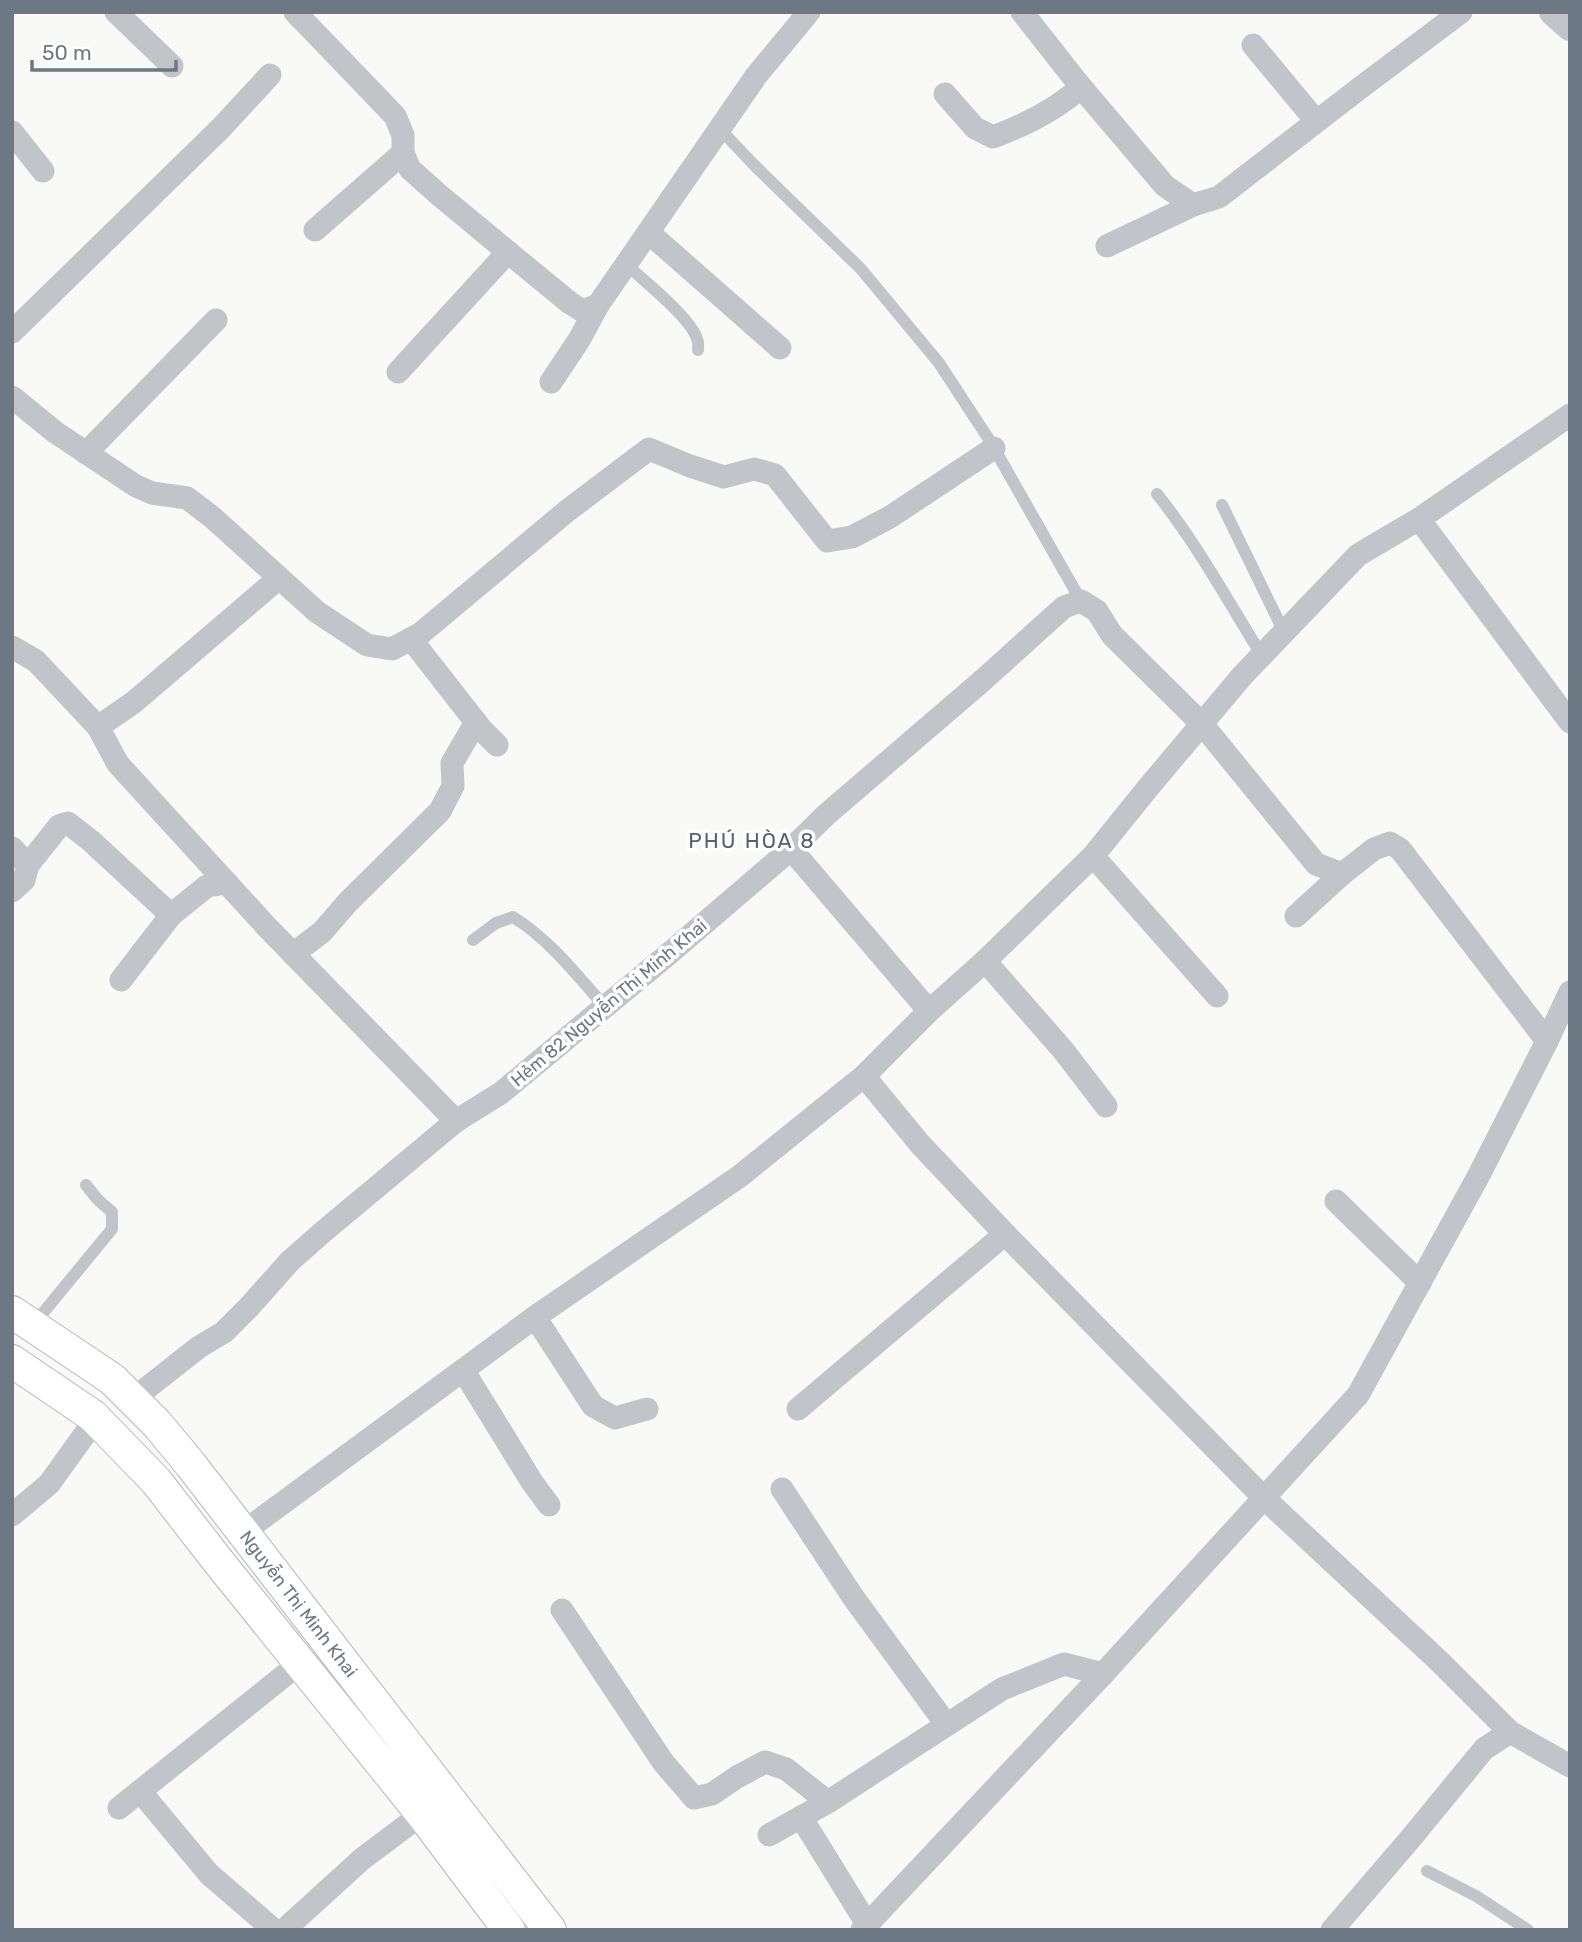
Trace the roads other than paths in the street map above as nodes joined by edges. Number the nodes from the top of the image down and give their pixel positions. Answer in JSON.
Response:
{"nodes":[{"id":1,"x":116,"y":12,"type":"edge"},
{"id":2,"x":295,"y":12,"type":"edge"},
{"id":3,"x":809,"y":12,"type":"edge"},
{"id":4,"x":1022,"y":12,"type":"edge"},
{"id":5,"x":1461,"y":12,"type":"edge"},
{"id":6,"x":1553,"y":12,"type":"edge"},
{"id":7,"x":1570,"y":27,"type":"edge"},
{"id":8,"x":1253,"y":45,"type":"dead end"},
{"id":9,"x":172,"y":66,"type":"dead end"},
{"id":10,"x":271,"y":75,"type":"dead end"},
{"id":11,"x":1081,"y":87,"type":"junction"},
{"id":12,"x":945,"y":94,"type":"dead end"},
{"id":13,"x":1317,"y":121,"type":"junction"},
{"id":14,"x":720,"y":129,"type":"junction"},
{"id":15,"x":14,"y":140,"type":"edge"},
{"id":16,"x":403,"y":153,"type":"junction"},
{"id":17,"x":43,"y":171,"type":"dead end"},
{"id":18,"x":1193,"y":205,"type":"junction"},
{"id":19,"x":315,"y":230,"type":"dead end"},
{"id":20,"x":649,"y":233,"type":"junction"},
{"id":21,"x":1107,"y":246,"type":"dead end"},
{"id":22,"x":508,"y":252,"type":"junction"},
{"id":23,"x":627,"y":265,"type":"junction"},
{"id":24,"x":598,"y":305,"type":"junction"},
{"id":25,"x":216,"y":320,"type":"dead end"},
{"id":26,"x":12,"y":332,"type":"edge"},
{"id":27,"x":780,"y":348,"type":"dead end"},
{"id":28,"x":698,"y":350,"type":"dead end"},
{"id":29,"x":398,"y":372,"type":"dead end"},
{"id":30,"x":551,"y":382,"type":"dead end"},
{"id":31,"x":12,"y":397,"type":"edge"},
{"id":32,"x":1570,"y":415,"type":"edge"},
{"id":33,"x":994,"y":448,"type":"junction"},
{"id":34,"x":86,"y":453,"type":"junction"},
{"id":35,"x":1157,"y":494,"type":"dead end"},
{"id":36,"x":1222,"y":505,"type":"dead end"},
{"id":37,"x":1419,"y":519,"type":"junction"},
{"id":38,"x":279,"y":578,"type":"junction"},
{"id":39,"x":1081,"y":601,"type":"junction"},
{"id":40,"x":1284,"y":632,"type":"junction"},
{"id":41,"x":411,"y":639,"type":"junction"},
{"id":42,"x":12,"y":647,"type":"edge"},
{"id":43,"x":1262,"y":656,"type":"junction"},
{"id":44,"x":477,"y":722,"type":"junction"},
{"id":45,"x":1570,"y":722,"type":"edge"},
{"id":46,"x":1202,"y":724,"type":"junction"},
{"id":47,"x":97,"y":727,"type":"junction"},
{"id":48,"x":497,"y":744,"type":"dead end"},
{"id":49,"x":12,"y":848,"type":"edge"},
{"id":50,"x":792,"y":849,"type":"junction"},
{"id":51,"x":1093,"y":856,"type":"junction"},
{"id":52,"x":28,"y":866,"type":"junction"},
{"id":53,"x":1342,"y":874,"type":"junction"},
{"id":54,"x":227,"y":883,"type":"junction"},
{"id":55,"x":12,"y":891,"type":"edge"},
{"id":56,"x":171,"y":915,"type":"junction"},
{"id":57,"x":1296,"y":916,"type":"dead end"},
{"id":58,"x":473,"y":940,"type":"dead end"},
{"id":59,"x":293,"y":954,"type":"junction"},
{"id":60,"x":985,"y":961,"type":"junction"},
{"id":61,"x":121,"y":980,"type":"dead end"},
{"id":62,"x":1570,"y":992,"type":"edge"},
{"id":63,"x":1217,"y":996,"type":"dead end"},
{"id":64,"x":605,"y":1007,"type":"junction"},
{"id":65,"x":929,"y":1011,"type":"junction"},
{"id":66,"x":1547,"y":1041,"type":"junction"},
{"id":67,"x":864,"y":1076,"type":"junction"},
{"id":68,"x":1106,"y":1106,"type":"dead end"},
{"id":69,"x":456,"y":1121,"type":"junction"},
{"id":70,"x":86,"y":1185,"type":"dead end"},
{"id":71,"x":1336,"y":1201,"type":"dead end"},
{"id":72,"x":1005,"y":1234,"type":"junction"},
{"id":73,"x":1420,"y":1283,"type":"junction"},
{"id":74,"x":535,"y":1317,"type":"junction"},
{"id":75,"x":22,"y":1318,"type":"edge"},
{"id":76,"x":12,"y":1361,"type":"edge"},
{"id":77,"x":463,"y":1370,"type":"junction"},
{"id":78,"x":133,"y":1399,"type":"junction"},
{"id":79,"x":647,"y":1409,"type":"dead end"},
{"id":80,"x":798,"y":1409,"type":"dead end"},
{"id":81,"x":93,"y":1416,"type":"junction"},
{"id":82,"x":782,"y":1489,"type":"dead end"},
{"id":83,"x":1264,"y":1498,"type":"junction"},
{"id":84,"x":549,"y":1505,"type":"dead end"},
{"id":85,"x":12,"y":1515,"type":"edge"},
{"id":86,"x":242,"y":1533,"type":"junction"},
{"id":87,"x":562,"y":1610,"type":"dead end"},
{"id":88,"x":300,"y":1663,"type":"junction"},
{"id":89,"x":1103,"y":1674,"type":"junction"},
{"id":90,"x":946,"y":1724,"type":"junction"},
{"id":91,"x":1510,"y":1732,"type":"junction"},
{"id":92,"x":1570,"y":1766,"type":"edge"},
{"id":93,"x":139,"y":1791,"type":"junction"},
{"id":94,"x":828,"y":1802,"type":"junction"},
{"id":95,"x":119,"y":1808,"type":"dead end"},
{"id":96,"x":422,"y":1814,"type":"junction"},
{"id":97,"x":802,"y":1817,"type":"junction"},
{"id":98,"x":769,"y":1835,"type":"dead end"},
{"id":99,"x":1427,"y":1871,"type":"dead end"},
{"id":100,"x":865,"y":1927,"type":"edge"},
{"id":101,"x":274,"y":1930,"type":"edge"},
{"id":102,"x":284,"y":1930,"type":"edge"},
{"id":103,"x":509,"y":1930,"type":"edge"},
{"id":104,"x":550,"y":1930,"type":"edge"},
{"id":105,"x":1332,"y":1930,"type":"edge"},
{"id":106,"x":1528,"y":1930,"type":"edge"}],
"edges":[{"from":1,"to":9,"type":"street"},
{"from":2,"to":16,"type":"street"},
{"from":3,"to":14,"type":"street"},
{"from":4,"to":11,"type":"street"},
{"from":5,"to":13,"type":"street"},
{"from":6,"to":7,"type":"street"},
{"from":8,"to":13,"type":"street"},
{"from":10,"to":26,"type":"street"},
{"from":11,"to":12,"type":"street"},
{"from":11,"to":18,"type":"street"},
{"from":13,"to":18,"type":"street"},
{"from":14,"to":20,"type":"street"},
{"from":14,"to":33,"type":"lane"},
{"from":15,"to":17,"type":"street"},
{"from":16,"to":19,"type":"street"},
{"from":16,"to":22,"type":"street"},
{"from":18,"to":21,"type":"street"},
{"from":20,"to":23,"type":"street"},
{"from":20,"to":27,"type":"street"},
{"from":22,"to":24,"type":"street"},
{"from":22,"to":29,"type":"street"},
{"from":23,"to":24,"type":"street"},
{"from":23,"to":28,"type":"lane"},
{"from":24,"to":30,"type":"street"},
{"from":25,"to":34,"type":"street"},
{"from":31,"to":34,"type":"street"},
{"from":32,"to":37,"type":"street"},
{"from":33,"to":39,"type":"lane"},
{"from":33,"to":41,"type":"street"},
{"from":34,"to":38,"type":"street"},
{"from":35,"to":43,"type":"lane"},
{"from":36,"to":40,"type":"lane"},
{"from":37,"to":40,"type":"street"},
{"from":37,"to":45,"type":"street"},
{"from":38,"to":41,"type":"street"},
{"from":38,"to":47,"type":"street"},
{"from":39,"to":46,"type":"street"},
{"from":39,"to":50,"type":"street","name":"Hẻm 82 Nguyễn Thị Minh Khai"},
{"from":40,"to":43,"type":"street"},
{"from":41,"to":44,"type":"street"},
{"from":42,"to":47,"type":"street"},
{"from":43,"to":46,"type":"street"},
{"from":44,"to":48,"type":"street"},
{"from":44,"to":59,"type":"street"},
{"from":46,"to":51,"type":"street"},
{"from":46,"to":53,"type":"street"},
{"from":47,"to":54,"type":"street"},
{"from":49,"to":52,"type":"street"},
{"from":50,"to":64,"type":"street","name":"Hẻm 82 Nguyễn Thị Minh Khai"},
{"from":50,"to":65,"type":"street"},
{"from":51,"to":60,"type":"street"},
{"from":51,"to":63,"type":"street"},
{"from":52,"to":55,"type":"street"},
{"from":52,"to":56,"type":"street"},
{"from":53,"to":57,"type":"street"},
{"from":53,"to":66,"type":"street"},
{"from":54,"to":56,"type":"street"},
{"from":54,"to":59,"type":"street"},
{"from":56,"to":61,"type":"street"},
{"from":58,"to":64,"type":"lane"},
{"from":59,"to":69,"type":"street"},
{"from":60,"to":65,"type":"street"},
{"from":60,"to":68,"type":"street"},
{"from":62,"to":66,"type":"street"},
{"from":64,"to":69,"type":"street","name":"Hẻm 82 Nguyễn Thị Minh Khai"},
{"from":65,"to":67,"type":"street"},
{"from":66,"to":73,"type":"street"},
{"from":67,"to":72,"type":"street"},
{"from":67,"to":74,"type":"street"},
{"from":69,"to":78,"type":"street","name":"Hẻm 82 Nguyễn Thị Minh Khai"},
{"from":70,"to":75,"type":"lane"},
{"from":71,"to":73,"type":"street"},
{"from":72,"to":80,"type":"street"},
{"from":72,"to":83,"type":"street"},
{"from":73,"to":83,"type":"street"},
{"from":74,"to":77,"type":"street"},
{"from":74,"to":79,"type":"street"},
{"from":75,"to":78,"type":"main road","name":"Nguyễn Thị Minh Khai"},
{"from":76,"to":81,"type":"main road","name":"Nguyễn Thị Minh Khai"},
{"from":77,"to":84,"type":"street"},
{"from":77,"to":86,"type":"street"},
{"from":78,"to":86,"type":"main road","name":"Nguyễn Thị Minh Khai"},
{"from":81,"to":85,"type":"street"},
{"from":81,"to":88,"type":"main road","name":"Nguyễn Thị Minh Khai"},
{"from":82,"to":90,"type":"street"},
{"from":83,"to":89,"type":"street"},
{"from":83,"to":91,"type":"street"},
{"from":86,"to":104,"type":"main road","name":"Nguyễn Thị Minh Khai"},
{"from":87,"to":94,"type":"street"},
{"from":88,"to":93,"type":"street"},
{"from":88,"to":96,"type":"main road","name":"Nguyễn Thị Minh Khai"},
{"from":89,"to":90,"type":"street"},
{"from":89,"to":100,"type":"street"},
{"from":90,"to":94,"type":"street"},
{"from":91,"to":92,"type":"street"},
{"from":91,"to":105,"type":"street"},
{"from":93,"to":95,"type":"street"},
{"from":93,"to":101,"type":"street"},
{"from":94,"to":97,"type":"street"},
{"from":96,"to":102,"type":"street"},
{"from":96,"to":103,"type":"main road","name":"Nguyễn Thị Minh Khai"},
{"from":97,"to":98,"type":"street"},
{"from":97,"to":100,"type":"street"},
{"from":99,"to":106,"type":"lane"}]}
